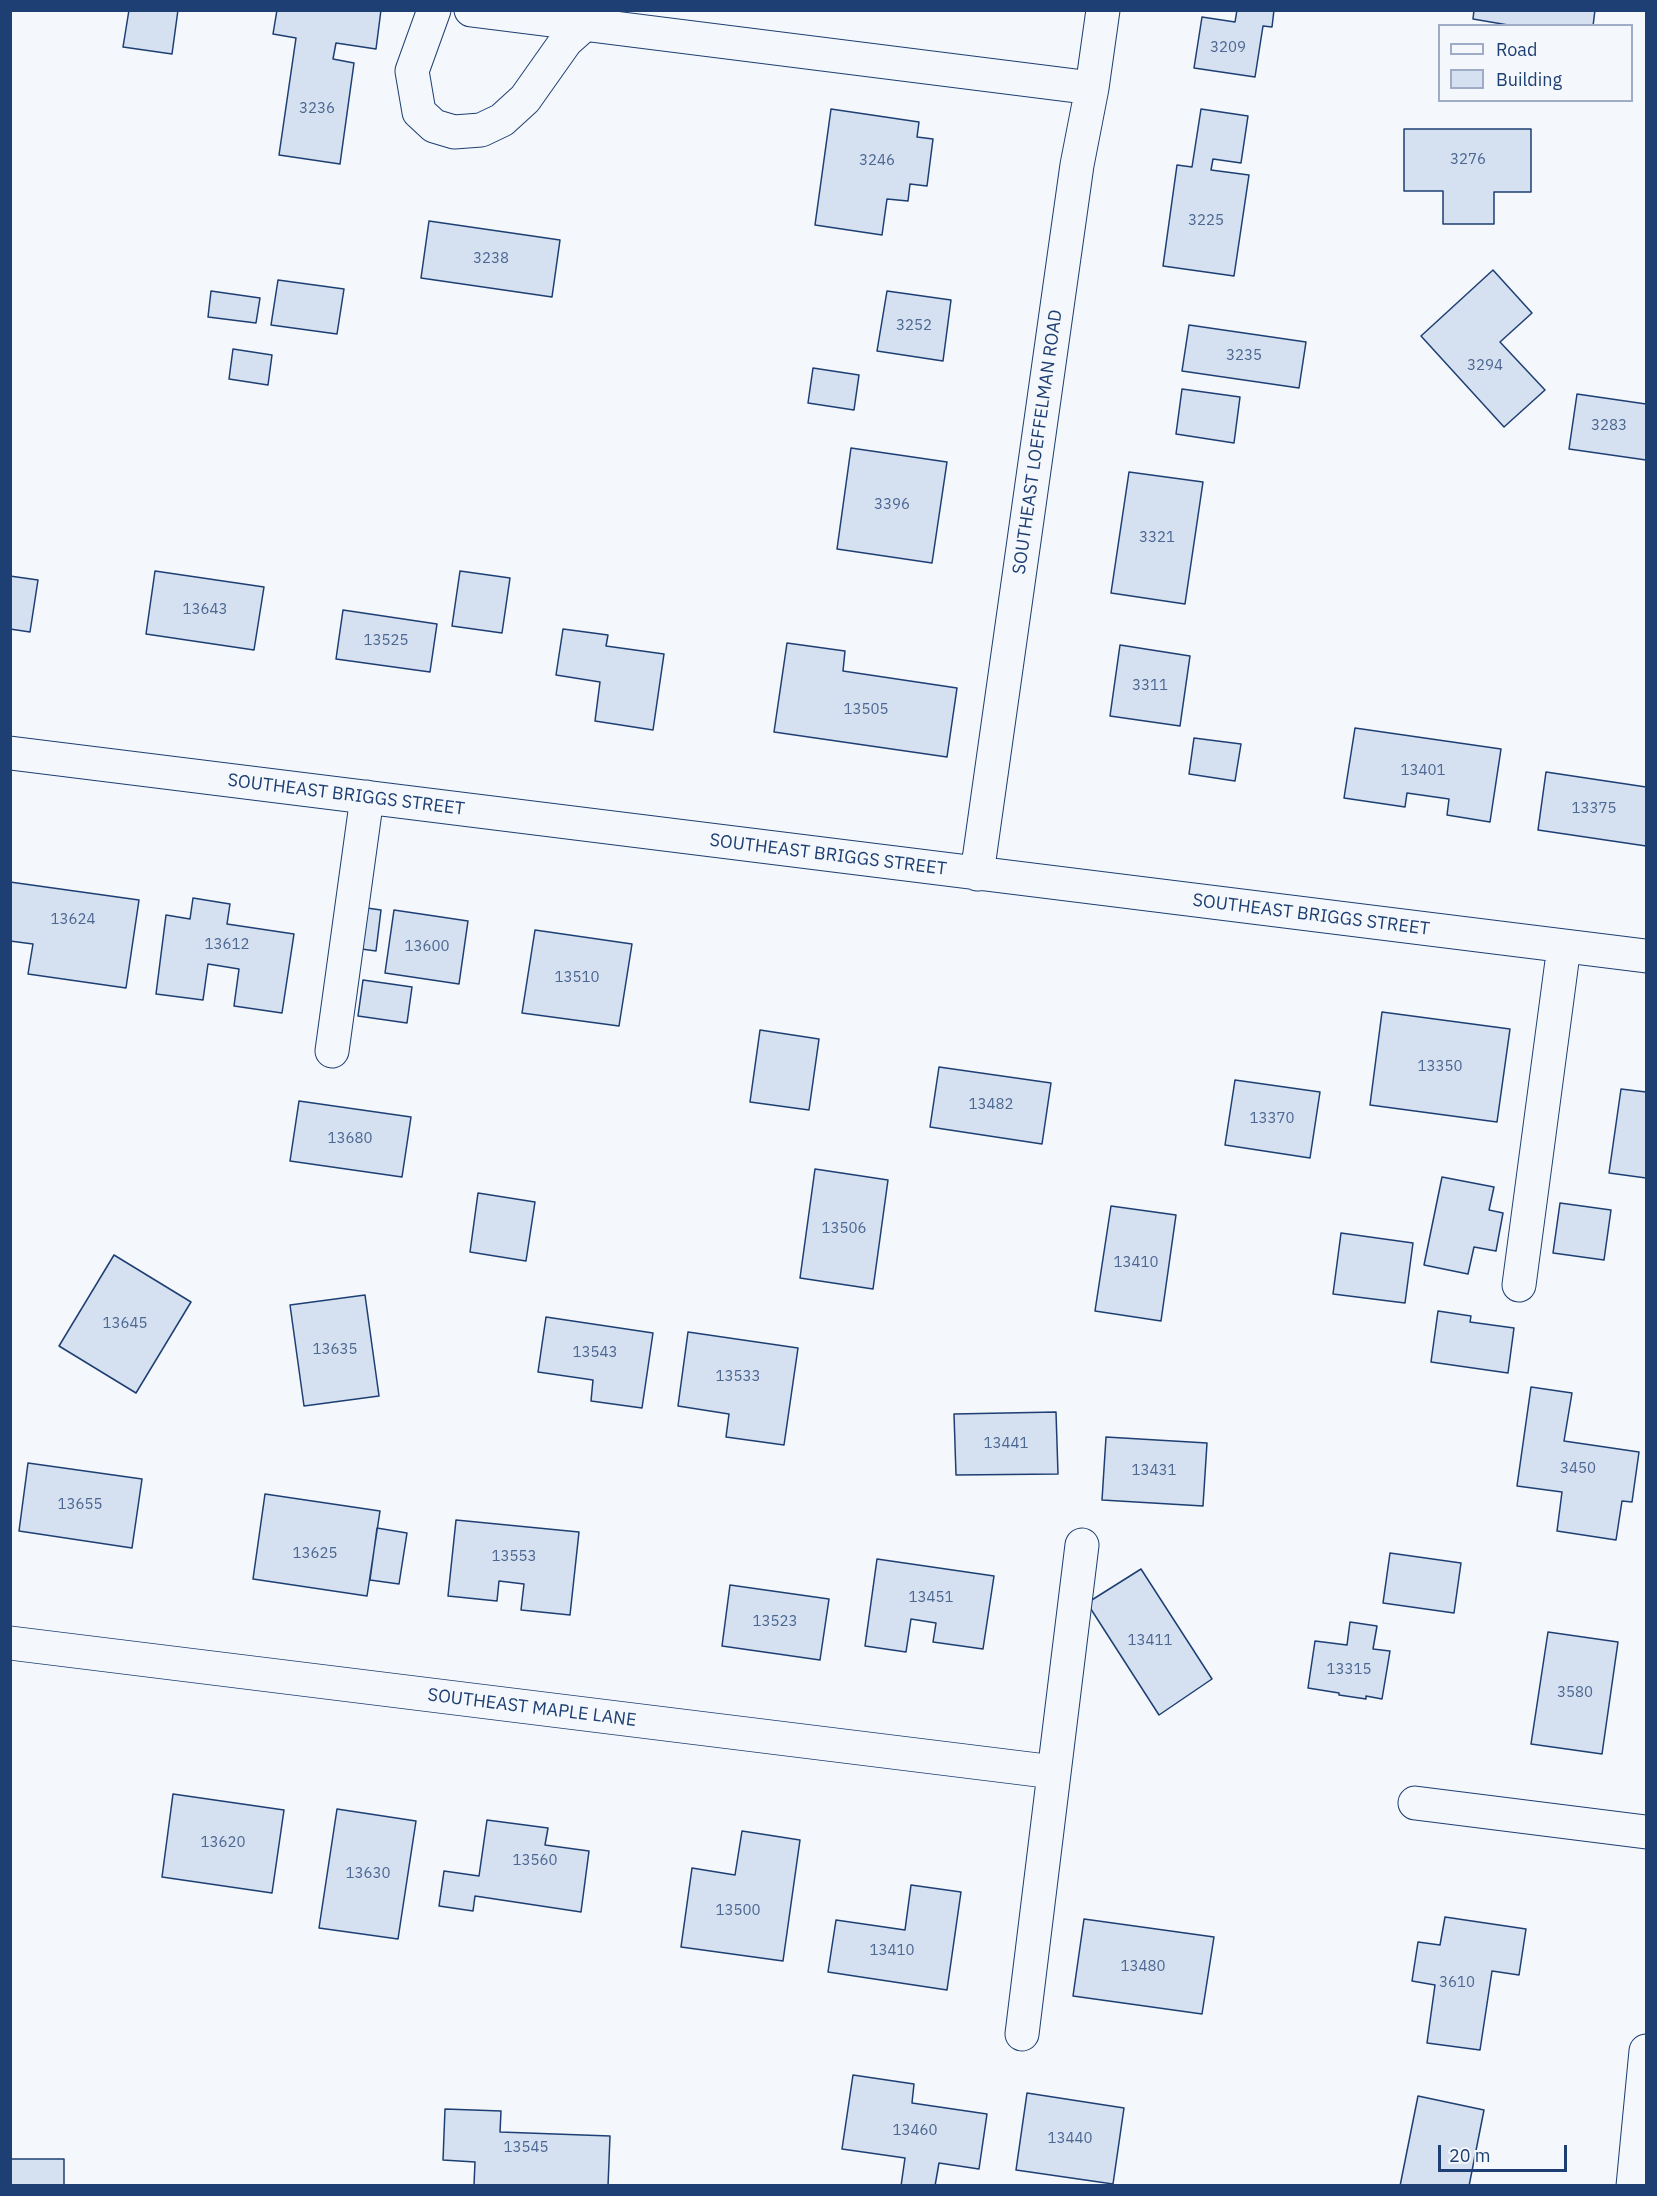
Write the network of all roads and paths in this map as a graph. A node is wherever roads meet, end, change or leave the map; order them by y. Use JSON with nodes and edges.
{"nodes":[{"id":1,"x":434,"y":10,"type":"edge"},
{"id":2,"x":471,"y":10,"type":"edge"},
{"id":3,"x":1102,"y":10,"type":"edge"},
{"id":4,"x":584,"y":25,"type":"junction"},
{"id":5,"x":1092,"y":88,"type":"junction"},
{"id":6,"x":10,"y":753,"type":"edge"},
{"id":7,"x":367,"y":797,"type":"junction"},
{"id":8,"x":977,"y":874,"type":"junction"},
{"id":9,"x":1564,"y":946,"type":"junction"},
{"id":10,"x":1647,"y":956,"type":"edge"},
{"id":11,"x":332,"y":1051,"type":"dead end"},
{"id":12,"x":1519,"y":1286,"type":"dead end"},
{"id":13,"x":1082,"y":1545,"type":"dead end"},
{"id":14,"x":10,"y":1643,"type":"edge"},
{"id":15,"x":1054,"y":1772,"type":"junction"},
{"id":16,"x":1415,"y":1803,"type":"dead end"},
{"id":17,"x":1647,"y":1832,"type":"edge"},
{"id":18,"x":1022,"y":2034,"type":"dead end"},
{"id":19,"x":1647,"y":2051,"type":"edge"},
{"id":20,"x":1633,"y":2186,"type":"edge"}],
"edges":[{"from":1,"to":4,"type":"street"},
{"from":2,"to":4,"type":"street"},
{"from":3,"to":5,"type":"street","name":"SOUTHEAST LOEFFELMAN ROAD"},
{"from":4,"to":5,"type":"street"},
{"from":5,"to":8,"type":"street","name":"SOUTHEAST LOEFFELMAN ROAD"},
{"from":6,"to":7,"type":"street","name":"SOUTHEAST BRIGGS STREET"},
{"from":7,"to":8,"type":"street","name":"SOUTHEAST BRIGGS STREET"},
{"from":7,"to":11,"type":"street"},
{"from":8,"to":9,"type":"street","name":"SOUTHEAST BRIGGS STREET"},
{"from":9,"to":10,"type":"street","name":"SOUTHEAST BRIGGS STREET"},
{"from":9,"to":12,"type":"street"},
{"from":13,"to":15,"type":"street"},
{"from":14,"to":15,"type":"street","name":"SOUTHEAST MAPLE LANE"},
{"from":15,"to":18,"type":"street"},
{"from":16,"to":17,"type":"street"},
{"from":19,"to":20,"type":"street"}]}
